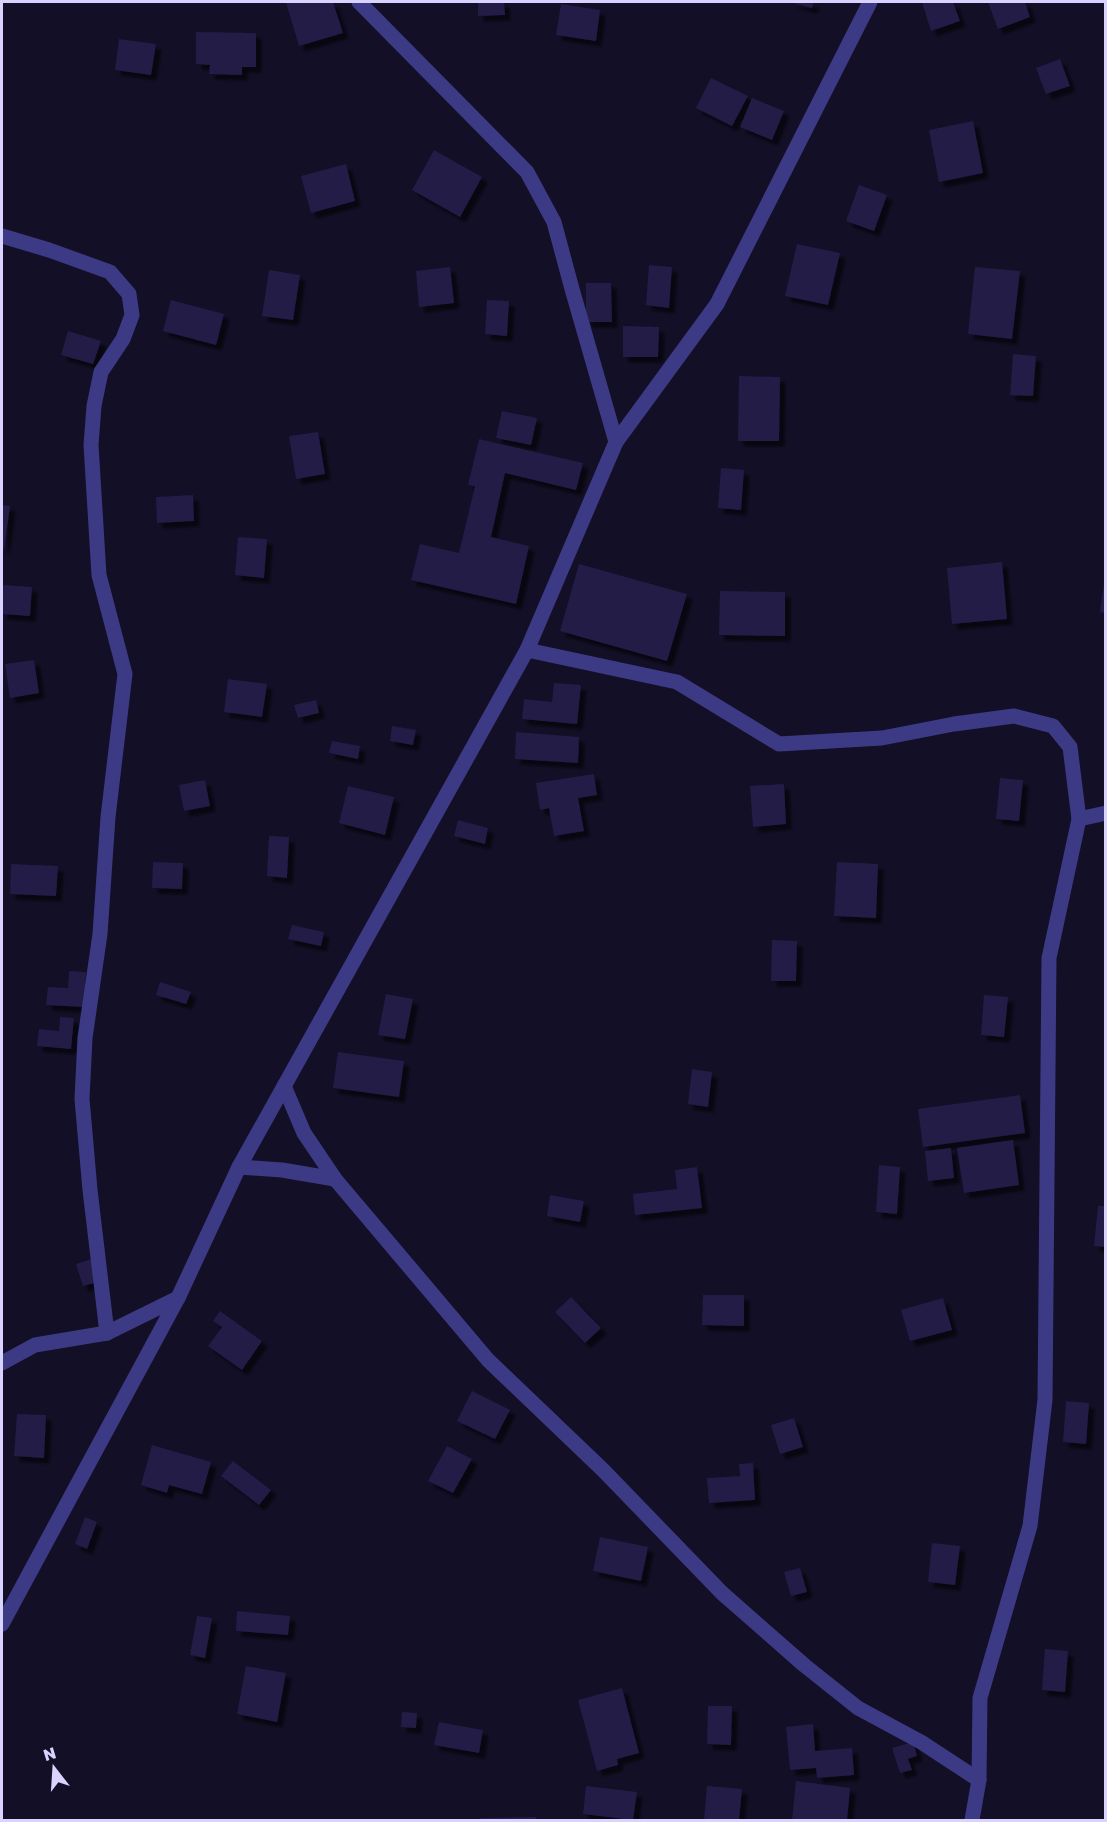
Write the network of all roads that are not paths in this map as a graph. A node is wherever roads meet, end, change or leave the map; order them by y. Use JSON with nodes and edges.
{"nodes":[{"id":1,"x":359,"y":2,"type":"edge"},
{"id":2,"x":870,"y":2,"type":"edge"},
{"id":3,"x":2,"y":236,"type":"edge"},
{"id":4,"x":616,"y":442,"type":"junction"},
{"id":5,"x":527,"y":650,"type":"junction"},
{"id":6,"x":1106,"y":813,"type":"edge"},
{"id":7,"x":1078,"y":819,"type":"junction"},
{"id":8,"x":284,"y":1086,"type":"junction"},
{"id":9,"x":239,"y":1167,"type":"junction"},
{"id":10,"x":334,"y":1179,"type":"junction"},
{"id":11,"x":178,"y":1298,"type":"junction"},
{"id":12,"x":107,"y":1333,"type":"junction"},
{"id":13,"x":2,"y":1363,"type":"edge"},
{"id":14,"x":2,"y":1624,"type":"edge"},
{"id":15,"x":979,"y":1780,"type":"junction"},
{"id":16,"x":972,"y":1821,"type":"edge"}],
"edges":[{"from":1,"to":4,"type":"street"},
{"from":2,"to":4,"type":"street"},
{"from":3,"to":12,"type":"street"},
{"from":4,"to":5,"type":"street"},
{"from":5,"to":7,"type":"street"},
{"from":5,"to":8,"type":"street"},
{"from":6,"to":7,"type":"street"},
{"from":7,"to":15,"type":"street"},
{"from":8,"to":9,"type":"street"},
{"from":8,"to":10,"type":"street"},
{"from":9,"to":10,"type":"street"},
{"from":9,"to":11,"type":"street"},
{"from":10,"to":15,"type":"street"},
{"from":11,"to":12,"type":"street"},
{"from":11,"to":14,"type":"street"},
{"from":12,"to":13,"type":"street"},
{"from":15,"to":16,"type":"street"}]}
